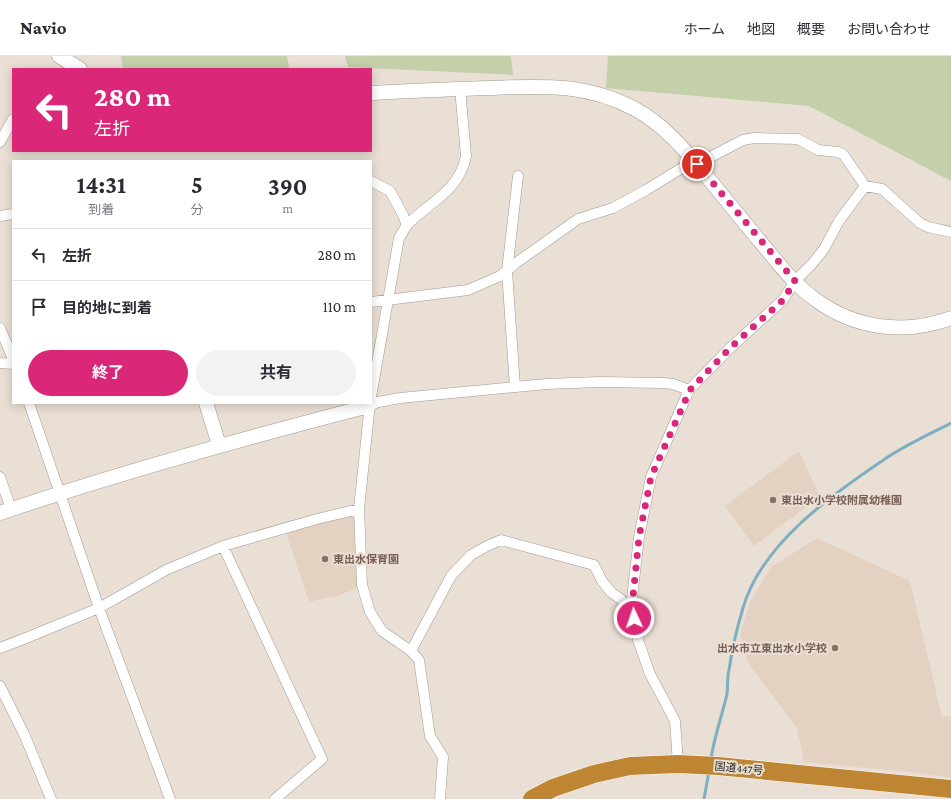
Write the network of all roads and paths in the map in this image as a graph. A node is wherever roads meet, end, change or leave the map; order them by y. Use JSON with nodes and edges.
{"nodes":[{"id":1,"x":59,"y":56,"type":"edge"},
{"id":2,"x":77,"y":68,"type":"edge"},
{"id":3,"x":460,"y":88,"type":"junction"},
{"id":4,"x":372,"y":93,"type":"edge"},
{"id":5,"x":12,"y":121,"type":"edge"},
{"id":6,"x":0,"y":140,"type":"edge"},
{"id":7,"x":697,"y":164,"type":"junction"},
{"id":8,"x":518,"y":176,"type":"dead end"},
{"id":9,"x":372,"y":182,"type":"edge"},
{"id":10,"x":865,"y":186,"type":"junction"},
{"id":11,"x":12,"y":214,"type":"edge"},
{"id":12,"x":0,"y":216,"type":"edge"},
{"id":13,"x":407,"y":226,"type":"junction"},
{"id":14,"x":951,"y":232,"type":"edge"},
{"id":15,"x":507,"y":271,"type":"junction"},
{"id":16,"x":795,"y":281,"type":"junction"},
{"id":17,"x":389,"y":300,"type":"junction"},
{"id":18,"x":372,"y":302,"type":"edge"},
{"id":19,"x":951,"y":318,"type":"edge"},
{"id":20,"x":0,"y":328,"type":"edge"},
{"id":21,"x":12,"y":356,"type":"edge"},
{"id":22,"x":0,"y":363,"type":"edge"},
{"id":23,"x":12,"y":364,"type":"edge"},
{"id":24,"x":515,"y":387,"type":"junction"},
{"id":25,"x":690,"y":390,"type":"junction"},
{"id":26,"x":372,"y":391,"type":"edge"},
{"id":27,"x":372,"y":402,"type":"edge"},
{"id":28,"x":29,"y":404,"type":"edge"},
{"id":29,"x":206,"y":404,"type":"edge"},
{"id":30,"x":363,"y":404,"type":"edge"},
{"id":31,"x":370,"y":404,"type":"edge"},
{"id":32,"x":219,"y":446,"type":"junction"},
{"id":33,"x":0,"y":477,"type":"edge"},
{"id":34,"x":60,"y":492,"type":"junction"},
{"id":35,"x":359,"y":509,"type":"junction"},
{"id":36,"x":6,"y":511,"type":"edge"},
{"id":37,"x":222,"y":546,"type":"junction"},
{"id":38,"x":632,"y":606,"type":"junction"},
{"id":39,"x":99,"y":608,"type":"junction"},
{"id":40,"x":0,"y":648,"type":"edge"},
{"id":41,"x":411,"y":651,"type":"junction"},
{"id":42,"x":0,"y":686,"type":"edge"},
{"id":43,"x":678,"y":764,"type":"junction"},
{"id":44,"x":939,"y":792,"type":"edge"},
{"id":45,"x":51,"y":799,"type":"edge"},
{"id":46,"x":170,"y":799,"type":"edge"},
{"id":47,"x":275,"y":799,"type":"edge"},
{"id":48,"x":440,"y":799,"type":"edge"},
{"id":49,"x":532,"y":799,"type":"edge"}],
"edges":[{"from":1,"to":2,"type":"street"},
{"from":3,"to":4,"type":"street"},
{"from":3,"to":7,"type":"street"},
{"from":3,"to":13,"type":"street"},
{"from":5,"to":6,"type":"street"},
{"from":7,"to":10,"type":"street"},
{"from":7,"to":15,"type":"street"},
{"from":7,"to":16,"type":"street"},
{"from":8,"to":15,"type":"street"},
{"from":9,"to":13,"type":"street"},
{"from":10,"to":14,"type":"street"},
{"from":10,"to":16,"type":"street"},
{"from":11,"to":12,"type":"street"},
{"from":13,"to":17,"type":"street"},
{"from":15,"to":17,"type":"street"},
{"from":15,"to":24,"type":"street"},
{"from":16,"to":19,"type":"street"},
{"from":16,"to":25,"type":"street"},
{"from":17,"to":18,"type":"street"},
{"from":17,"to":26,"type":"street"},
{"from":20,"to":21,"type":"street"},
{"from":22,"to":23,"type":"street"},
{"from":24,"to":25,"type":"street"},
{"from":24,"to":27,"type":"street"},
{"from":25,"to":38,"type":"street"},
{"from":28,"to":34,"type":"street"},
{"from":29,"to":32,"type":"street"},
{"from":30,"to":32,"type":"street"},
{"from":31,"to":35,"type":"street"},
{"from":32,"to":34,"type":"street"},
{"from":33,"to":36,"type":"street"},
{"from":34,"to":36,"type":"street"},
{"from":34,"to":39,"type":"street"},
{"from":35,"to":37,"type":"street"},
{"from":35,"to":41,"type":"street"},
{"from":37,"to":39,"type":"street"},
{"from":37,"to":47,"type":"street"},
{"from":38,"to":41,"type":"street"},
{"from":38,"to":43,"type":"street"},
{"from":39,"to":40,"type":"street"},
{"from":39,"to":46,"type":"street"},
{"from":41,"to":48,"type":"street"},
{"from":42,"to":45,"type":"street"},
{"from":43,"to":44,"type":"highway","name":"国道447号"},
{"from":43,"to":49,"type":"highway","name":"国道447号"}]}
